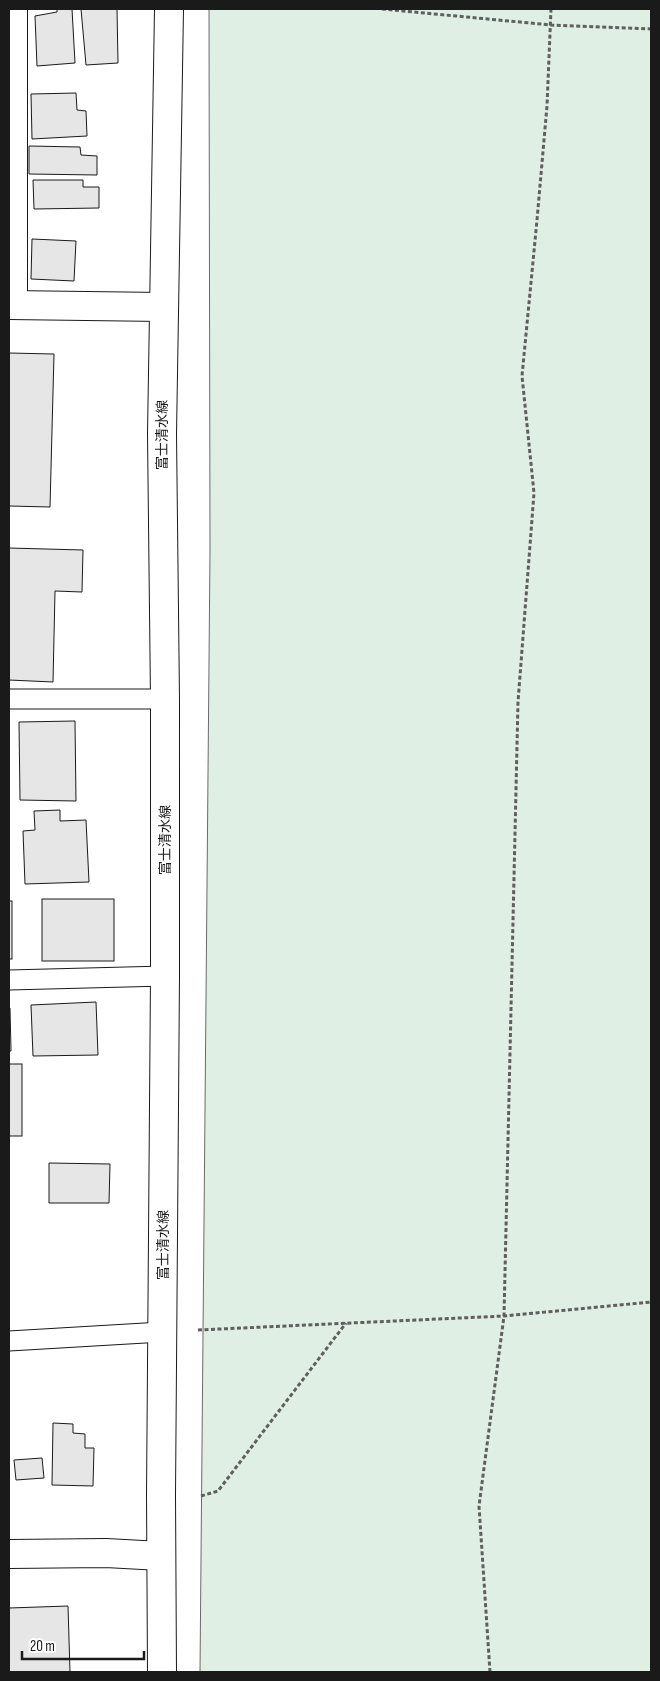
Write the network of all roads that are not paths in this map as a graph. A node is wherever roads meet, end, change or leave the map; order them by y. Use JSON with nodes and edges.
{"nodes":[{"id":1,"x":14,"y":9,"type":"edge"},
{"id":2,"x":169,"y":9,"type":"edge"},
{"id":3,"x":11,"y":305,"type":"edge"},
{"id":4,"x":163,"y":307,"type":"junction"},
{"id":5,"x":9,"y":699,"type":"edge"},
{"id":6,"x":165,"y":699,"type":"junction"},
{"id":7,"x":165,"y":976,"type":"junction"},
{"id":8,"x":9,"y":980,"type":"edge"},
{"id":9,"x":162,"y":1332,"type":"junction"},
{"id":10,"x":9,"y":1341,"type":"edge"},
{"id":11,"x":9,"y":1554,"type":"edge"},
{"id":12,"x":161,"y":1556,"type":"junction"},
{"id":13,"x":162,"y":1672,"type":"edge"}],
"edges":[{"from":1,"to":3,"type":"main road"},
{"from":2,"to":4,"type":"main road","name":"富士清水線"},
{"from":3,"to":4,"type":"main road"},
{"from":4,"to":6,"type":"main road","name":"富士清水線"},
{"from":5,"to":6,"type":"lane"},
{"from":6,"to":7,"type":"main road","name":"富士清水線"},
{"from":7,"to":8,"type":"lane"},
{"from":7,"to":9,"type":"main road","name":"富士清水線"},
{"from":9,"to":10,"type":"lane"},
{"from":9,"to":12,"type":"main road","name":"富士清水線"},
{"from":11,"to":12,"type":"main road"},
{"from":12,"to":13,"type":"main road","name":"富士清水線"}]}
